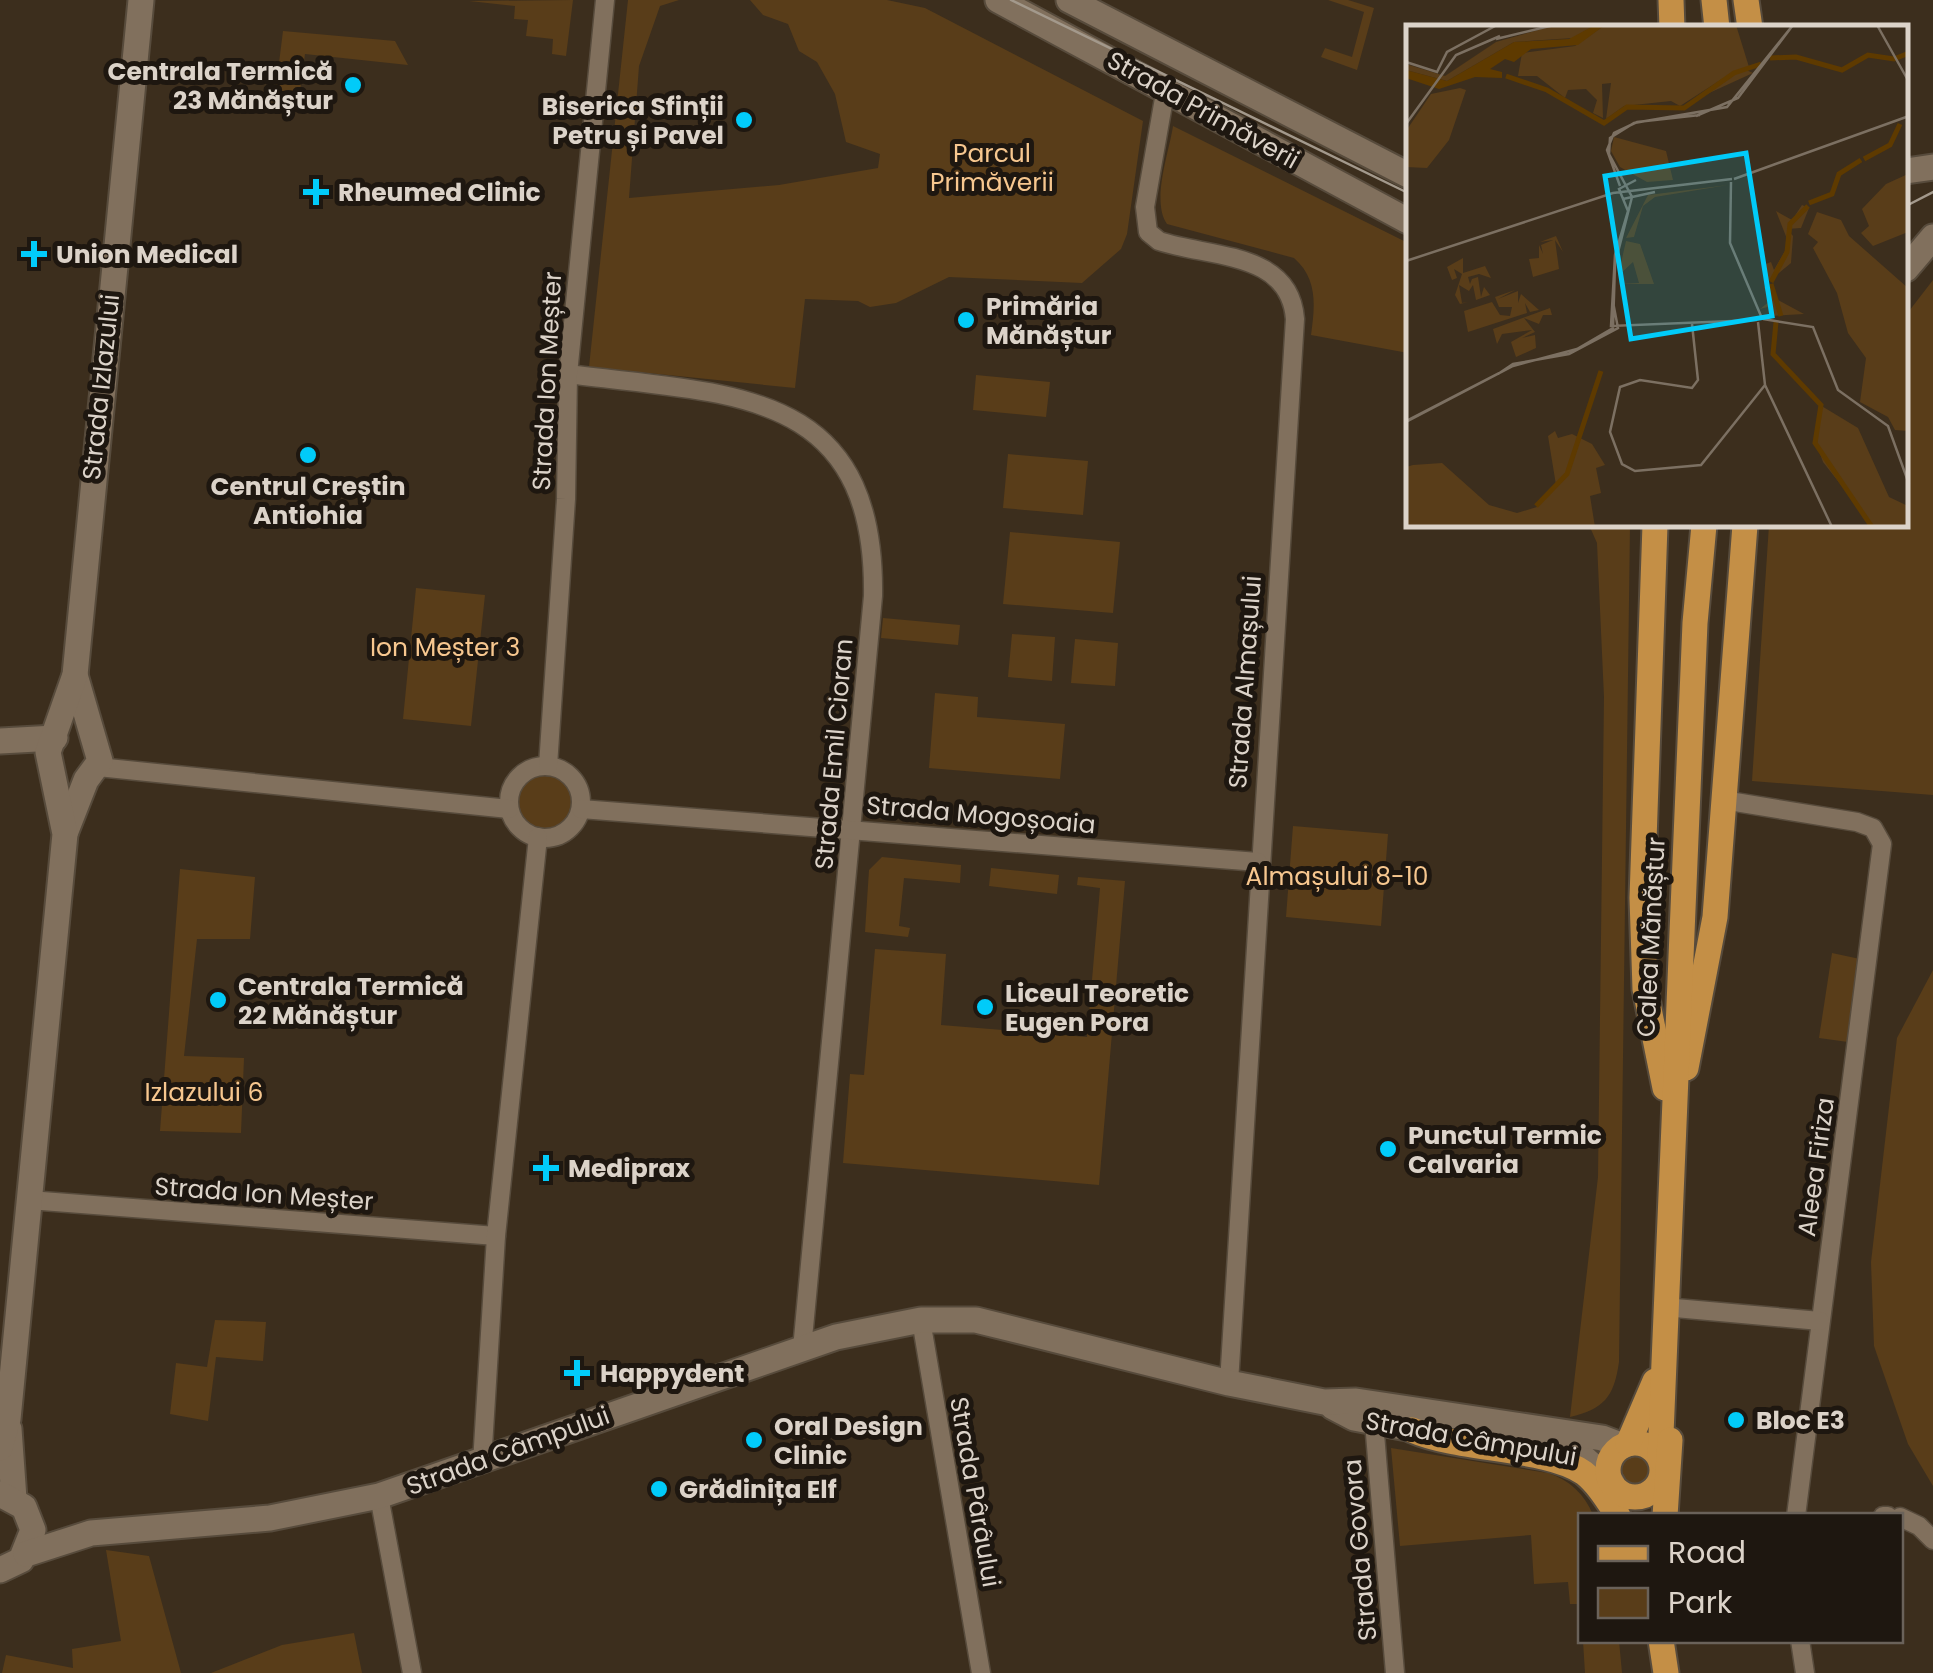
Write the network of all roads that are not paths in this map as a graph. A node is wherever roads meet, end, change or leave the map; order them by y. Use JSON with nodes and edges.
{"nodes":[{"id":1,"x":141,"y":0,"type":"edge"},
{"id":2,"x":157,"y":0,"type":"edge"},
{"id":3,"x":605,"y":0,"type":"edge"},
{"id":4,"x":998,"y":0,"type":"edge"},
{"id":5,"x":1069,"y":0,"type":"edge"},
{"id":6,"x":1671,"y":0,"type":"edge"},
{"id":7,"x":1714,"y":0,"type":"edge"},
{"id":8,"x":1746,"y":0,"type":"edge"},
{"id":9,"x":1672,"y":25,"type":"edge"},
{"id":10,"x":1717,"y":25,"type":"edge"},
{"id":11,"x":1750,"y":25,"type":"edge"},
{"id":12,"x":138,"y":40,"type":"junction"},
{"id":13,"x":1166,"y":87,"type":"junction"},
{"id":14,"x":1933,"y":167,"type":"edge"},
{"id":15,"x":1908,"y":172,"type":"edge"},
{"id":16,"x":1406,"y":174,"type":"edge"},
{"id":17,"x":1406,"y":220,"type":"edge"},
{"id":18,"x":1933,"y":237,"type":"edge"},
{"id":19,"x":1908,"y":267,"type":"edge"},
{"id":20,"x":568,"y":374,"type":"junction"},
{"id":21,"x":1655,"y":528,"type":"edge"},
{"id":22,"x":1704,"y":528,"type":"edge"},
{"id":23,"x":1745,"y":528,"type":"edge"},
{"id":24,"x":75,"y":676,"type":"junction"},
{"id":25,"x":56,"y":737,"type":"junction"},
{"id":26,"x":92,"y":737,"type":"junction"},
{"id":27,"x":2,"y":742,"type":"edge"},
{"id":28,"x":548,"y":766,"type":"junction"},
{"id":29,"x":53,"y":771,"type":"junction"},
{"id":30,"x":92,"y":773,"type":"junction"},
{"id":31,"x":1723,"y":800,"type":"junction"},
{"id":32,"x":509,"y":809,"type":"junction"},
{"id":33,"x":581,"y":809,"type":"junction"},
{"id":34,"x":853,"y":830,"type":"junction"},
{"id":35,"x":65,"y":834,"type":"junction"},
{"id":36,"x":538,"y":837,"type":"junction"},
{"id":37,"x":1258,"y":862,"type":"junction"},
{"id":38,"x":1672,"y":1126,"type":"junction"},
{"id":39,"x":29,"y":1200,"type":"junction"},
{"id":40,"x":496,"y":1236,"type":"junction"},
{"id":41,"x":920,"y":1320,"type":"junction"},
{"id":42,"x":1820,"y":1321,"type":"junction"},
{"id":43,"x":1663,"y":1329,"type":"junction"},
{"id":44,"x":802,"y":1348,"type":"junction"},
{"id":45,"x":1229,"y":1383,"type":"junction"},
{"id":46,"x":1324,"y":1402,"type":"junction"},
{"id":47,"x":8,"y":1419,"type":"junction"},
{"id":48,"x":1374,"y":1422,"type":"junction"},
{"id":49,"x":1412,"y":1430,"type":"junction"},
{"id":50,"x":1625,"y":1445,"type":"junction"},
{"id":51,"x":0,"y":1448,"type":"edge"},
{"id":52,"x":1660,"y":1458,"type":"junction"},
{"id":53,"x":482,"y":1463,"type":"junction"},
{"id":54,"x":1614,"y":1486,"type":"junction"},
{"id":55,"x":1656,"y":1487,"type":"junction"},
{"id":56,"x":379,"y":1496,"type":"junction"},
{"id":57,"x":15,"y":1504,"type":"edge"},
{"id":58,"x":1616,"y":1513,"type":"edge"},
{"id":59,"x":1628,"y":1513,"type":"edge"},
{"id":60,"x":1656,"y":1513,"type":"edge"},
{"id":61,"x":1665,"y":1513,"type":"edge"},
{"id":62,"x":1796,"y":1513,"type":"edge"},
{"id":63,"x":1903,"y":1518,"type":"edge"},
{"id":64,"x":91,"y":1533,"type":"junction"},
{"id":65,"x":1933,"y":1540,"type":"edge"},
{"id":66,"x":8,"y":1570,"type":"edge"},
{"id":67,"x":1661,"y":1643,"type":"edge"},
{"id":68,"x":1800,"y":1643,"type":"edge"},
{"id":69,"x":412,"y":1673,"type":"edge"},
{"id":70,"x":981,"y":1673,"type":"edge"},
{"id":71,"x":1395,"y":1673,"type":"edge"},
{"id":72,"x":1666,"y":1673,"type":"edge"},
{"id":73,"x":1805,"y":1673,"type":"edge"}],
"edges":[{"from":1,"to":12,"type":"main road","name":"Strada Izlazului"},
{"from":2,"to":12,"type":"main road","name":"Strada Izlazului"},
{"from":3,"to":20,"type":"street","name":"Strada Ion Meșter"},
{"from":4,"to":13,"type":"main road","name":"Strada Primăverii"},
{"from":5,"to":16,"type":"main road","name":"Strada Primăverii"},
{"from":6,"to":9,"type":"main road"},
{"from":7,"to":10,"type":"main road"},
{"from":8,"to":11,"type":"main road"},
{"from":12,"to":24,"type":"main road","name":"Strada Izlazului"},
{"from":13,"to":17,"type":"main road","name":"Strada Primăverii"},
{"from":13,"to":37,"type":"street","name":"Strada Almașului"},
{"from":14,"to":15,"type":"main road"},
{"from":18,"to":19,"type":"main road"},
{"from":20,"to":28,"type":"street","name":"Strada Ion Meșter"},
{"from":20,"to":34,"type":"street","name":"Strada Emil Cioran"},
{"from":21,"to":38,"type":"main road"},
{"from":22,"to":38,"type":"main road","name":"Calea Mănăștur"},
{"from":23,"to":31,"type":"main road"},
{"from":24,"to":25,"type":"main road","name":"Strada Izlazului"},
{"from":24,"to":26,"type":"main road","name":"Strada Izlazului"},
{"from":25,"to":26,"type":"main road"},
{"from":25,"to":27,"type":"main road"},
{"from":25,"to":29,"type":"main road","name":"Strada Izlazului"},
{"from":26,"to":30,"type":"main road","name":"Strada Izlazului"},
{"from":27,"to":29,"type":"main road"},
{"from":28,"to":32,"type":"street"},
{"from":28,"to":33,"type":"street"},
{"from":29,"to":30,"type":"main road"},
{"from":29,"to":35,"type":"main road","name":"Strada Izlazului"},
{"from":30,"to":32,"type":"street"},
{"from":30,"to":35,"type":"main road","name":"Strada Izlazului"},
{"from":31,"to":38,"type":"main road"},
{"from":31,"to":42,"type":"street","name":"Aleea Firiza"},
{"from":32,"to":36,"type":"street"},
{"from":33,"to":34,"type":"street","name":"Strada Mogoșoaia"},
{"from":33,"to":36,"type":"street"},
{"from":34,"to":37,"type":"street","name":"Strada Mogoșoaia"},
{"from":34,"to":44,"type":"street","name":"Strada Emil Cioran"},
{"from":35,"to":39,"type":"main road","name":"Strada Izlazului"},
{"from":36,"to":40,"type":"street"},
{"from":37,"to":45,"type":"street","name":"Strada Almașului"},
{"from":38,"to":43,"type":"main road","name":"Calea Mănăștur"},
{"from":39,"to":40,"type":"street","name":"Strada Ion Meșter"},
{"from":39,"to":47,"type":"main road","name":"Strada Izlazului"},
{"from":40,"to":53,"type":"street"},
{"from":41,"to":44,"type":"main road","name":"Strada Câmpului"},
{"from":41,"to":45,"type":"main road","name":"Strada Câmpului"},
{"from":41,"to":70,"type":"street","name":"Strada Pârâului"},
{"from":42,"to":43,"type":"street"},
{"from":42,"to":62,"type":"street","name":"Aleea Firiza"},
{"from":43,"to":50,"type":"main road","name":"Calea Mănăștur"},
{"from":43,"to":52,"type":"main road","name":"Calea Mănăștur"},
{"from":43,"to":61,"type":"main road"},
{"from":44,"to":53,"type":"main road","name":"Strada Câmpului"},
{"from":45,"to":46,"type":"main road","name":"Strada Câmpului"},
{"from":46,"to":48,"type":"main road","name":"Strada Câmpului"},
{"from":46,"to":50,"type":"main road","name":"Strada Câmpului"},
{"from":47,"to":51,"type":"main road","name":"Strada Izlazului"},
{"from":47,"to":57,"type":"main road","name":"Strada Izlazului"},
{"from":48,"to":49,"type":"main road","name":"Strada Câmpului"},
{"from":48,"to":71,"type":"street","name":"Strada Govora"},
{"from":49,"to":54,"type":"main road","name":"Strada Câmpului"},
{"from":49,"to":58,"type":"main road"},
{"from":50,"to":52,"type":"main road"},
{"from":50,"to":54,"type":"main road","name":"Calea Mănăștur"},
{"from":52,"to":55,"type":"main road","name":"Calea Mănăștur"},
{"from":53,"to":56,"type":"main road","name":"Strada Câmpului"},
{"from":54,"to":55,"type":"main road"},
{"from":54,"to":59,"type":"main road"},
{"from":55,"to":60,"type":"main road","name":"Calea Mănăștur"},
{"from":56,"to":64,"type":"main road","name":"Strada Câmpului"},
{"from":56,"to":69,"type":"street"},
{"from":57,"to":64,"type":"main road","name":"Strada Câmpului"},
{"from":57,"to":66,"type":"main road","name":"Strada Izlazului"},
{"from":63,"to":65,"type":"street"},
{"from":64,"to":66,"type":"main road","name":"Strada Câmpului"},
{"from":67,"to":72,"type":"main road"},
{"from":68,"to":73,"type":"street"}]}
